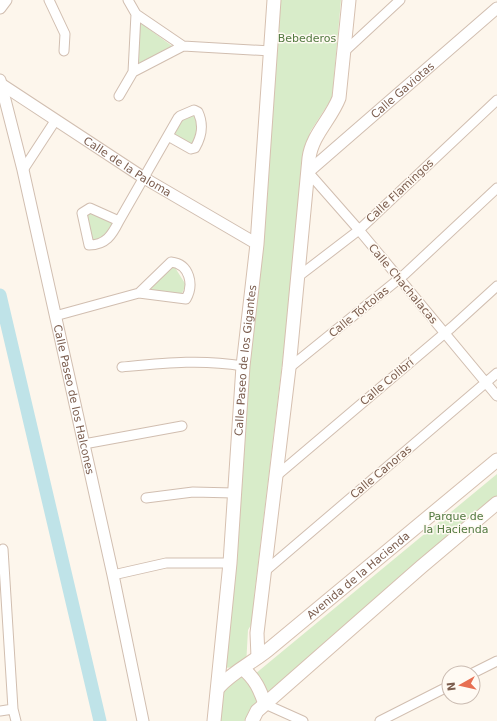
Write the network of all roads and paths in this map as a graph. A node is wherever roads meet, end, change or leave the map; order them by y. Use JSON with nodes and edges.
{"nodes":[{"id":1,"x":6,"y":0,"type":"edge"},
{"id":2,"x":49,"y":0,"type":"edge"},
{"id":3,"x":128,"y":0,"type":"edge"},
{"id":4,"x":274,"y":0,"type":"edge"},
{"id":5,"x":349,"y":0,"type":"edge"},
{"id":6,"x":400,"y":0,"type":"edge"},
{"id":7,"x":0,"y":8,"type":"edge"},
{"id":8,"x":497,"y":8,"type":"edge"},
{"id":9,"x":136,"y":14,"type":"junction"},
{"id":10,"x":183,"y":46,"type":"junction"},
{"id":11,"x":64,"y":51,"type":"dead end"},
{"id":12,"x":270,"y":51,"type":"junction"},
{"id":13,"x":345,"y":51,"type":"junction"},
{"id":14,"x":133,"y":72,"type":"junction"},
{"id":15,"x":0,"y":82,"type":"edge"},
{"id":16,"x":119,"y":96,"type":"dead end"},
{"id":17,"x":497,"y":100,"type":"edge"},
{"id":18,"x":55,"y":121,"type":"junction"},
{"id":19,"x":168,"y":136,"type":"dead end"},
{"id":20,"x":23,"y":170,"type":"junction"},
{"id":21,"x":308,"y":172,"type":"junction"},
{"id":22,"x":144,"y":178,"type":"junction"},
{"id":23,"x":497,"y":188,"type":"edge"},
{"id":24,"x":119,"y":221,"type":"junction"},
{"id":25,"x":358,"y":230,"type":"junction"},
{"id":26,"x":256,"y":244,"type":"junction"},
{"id":27,"x":299,"y":276,"type":"junction"},
{"id":28,"x":398,"y":279,"type":"junction"},
{"id":29,"x":497,"y":286,"type":"edge"},
{"id":30,"x":139,"y":294,"type":"junction"},
{"id":31,"x":55,"y":316,"type":"junction"},
{"id":32,"x":445,"y":333,"type":"junction"},
{"id":33,"x":243,"y":366,"type":"junction"},
{"id":34,"x":122,"y":367,"type":"dead end"},
{"id":35,"x":290,"y":368,"type":"junction"},
{"id":36,"x":497,"y":373,"type":"edge"},
{"id":37,"x":486,"y":383,"type":"junction"},
{"id":38,"x":497,"y":396,"type":"edge"},
{"id":39,"x":182,"y":426,"type":"dead end"},
{"id":40,"x":84,"y":444,"type":"junction"},
{"id":41,"x":497,"y":460,"type":"edge"},
{"id":42,"x":275,"y":477,"type":"junction"},
{"id":43,"x":234,"y":493,"type":"junction"},
{"id":44,"x":146,"y":498,"type":"dead end"},
{"id":45,"x":497,"y":504,"type":"edge"},
{"id":46,"x":3,"y":549,"type":"dead end"},
{"id":47,"x":230,"y":563,"type":"junction"},
{"id":48,"x":264,"y":572,"type":"junction"},
{"id":49,"x":113,"y":575,"type":"junction"},
{"id":50,"x":261,"y":650,"type":"junction"},
{"id":51,"x":497,"y":661,"type":"edge"},
{"id":52,"x":243,"y":669,"type":"junction"},
{"id":53,"x":481,"y":669,"type":"edge"},
{"id":54,"x":218,"y":688,"type":"junction"},
{"id":55,"x":441,"y":690,"type":"edge"},
{"id":56,"x":264,"y":704,"type":"junction"},
{"id":57,"x":13,"y":709,"type":"junction"},
{"id":58,"x":0,"y":711,"type":"edge"},
{"id":59,"x":16,"y":721,"type":"edge"},
{"id":60,"x":143,"y":721,"type":"edge"},
{"id":61,"x":214,"y":721,"type":"edge"},
{"id":62,"x":252,"y":721,"type":"edge"},
{"id":63,"x":303,"y":721,"type":"edge"},
{"id":64,"x":380,"y":721,"type":"edge"}],
"edges":[{"from":1,"to":7,"type":"street"},
{"from":2,"to":11,"type":"street"},
{"from":3,"to":9,"type":"street"},
{"from":4,"to":12,"type":"main road","name":"Calle Paseo de los Gigantes"},
{"from":5,"to":13,"type":"main road"},
{"from":6,"to":13,"type":"street"},
{"from":8,"to":21,"type":"street","name":"Calle Gaviotas"},
{"from":9,"to":10,"type":"street"},
{"from":9,"to":14,"type":"street"},
{"from":10,"to":12,"type":"street"},
{"from":10,"to":14,"type":"street"},
{"from":12,"to":26,"type":"main road","name":"Calle Paseo de los Gigantes"},
{"from":13,"to":21,"type":"main road"},
{"from":14,"to":16,"type":"street"},
{"from":15,"to":18,"type":"street","name":"Calle de la Paloma"},
{"from":15,"to":20,"type":"street","name":"Calle Paseo de los Halcones"},
{"from":17,"to":25,"type":"street","name":"Calle Flamingos"},
{"from":18,"to":20,"type":"street"},
{"from":18,"to":22,"type":"street","name":"Calle de la Paloma"},
{"from":19,"to":22,"type":"street"},
{"from":20,"to":31,"type":"street","name":"Calle Paseo de los Halcones"},
{"from":21,"to":25,"type":"street","name":"Calle Chachalacas"},
{"from":21,"to":27,"type":"main road"},
{"from":22,"to":24,"type":"street"},
{"from":22,"to":26,"type":"street","name":"Calle de la Paloma"},
{"from":23,"to":28,"type":"street","name":"Calle Tórtolas"},
{"from":24,"to":24,"type":"street"},
{"from":25,"to":27,"type":"street","name":"Calle Flamingos"},
{"from":25,"to":28,"type":"street","name":"Calle Chachalacas"},
{"from":26,"to":33,"type":"main road","name":"Calle Paseo de los Gigantes"},
{"from":27,"to":35,"type":"main road"},
{"from":28,"to":32,"type":"street","name":"Calle Chachalacas"},
{"from":28,"to":35,"type":"street","name":"Calle Tórtolas"},
{"from":29,"to":32,"type":"street","name":"Calle Colibrí"},
{"from":30,"to":30,"type":"street"},
{"from":30,"to":31,"type":"street"},
{"from":31,"to":40,"type":"street","name":"Calle Paseo de los Halcones"},
{"from":32,"to":37,"type":"street","name":"Calle Chachalacas"},
{"from":32,"to":42,"type":"street","name":"Calle Colibrí"},
{"from":33,"to":34,"type":"street"},
{"from":33,"to":43,"type":"main road","name":"Calle Paseo de los Gigantes"},
{"from":35,"to":42,"type":"main road"},
{"from":36,"to":37,"type":"street","name":"Calle Canoras"},
{"from":37,"to":38,"type":"street","name":"Calle Chachalacas"},
{"from":37,"to":48,"type":"street","name":"Calle Canoras"},
{"from":39,"to":40,"type":"street"},
{"from":40,"to":49,"type":"street","name":"Calle Paseo de los Halcones"},
{"from":41,"to":50,"type":"main road","name":"Avenida de la Hacienda"},
{"from":42,"to":48,"type":"main road"},
{"from":43,"to":44,"type":"street"},
{"from":43,"to":47,"type":"main road","name":"Calle Paseo de los Gigantes"},
{"from":45,"to":56,"type":"main road"},
{"from":46,"to":57,"type":"street"},
{"from":47,"to":49,"type":"street"},
{"from":47,"to":54,"type":"main road","name":"Calle Paseo de los Gigantes"},
{"from":48,"to":50,"type":"main road"},
{"from":49,"to":60,"type":"street","name":"Calle Paseo de los Halcones"},
{"from":50,"to":52,"type":"main road","name":"Avenida de la Hacienda"},
{"from":51,"to":53,"type":"street"},
{"from":52,"to":54,"type":"main road","name":"Avenida de la Hacienda"},
{"from":52,"to":56,"type":"main road"},
{"from":54,"to":61,"type":"main road","name":"Calle Paseo de los Gigantes"},
{"from":55,"to":64,"type":"street"},
{"from":56,"to":62,"type":"main road"},
{"from":56,"to":63,"type":"street"},
{"from":57,"to":58,"type":"street"},
{"from":57,"to":59,"type":"street"}]}
